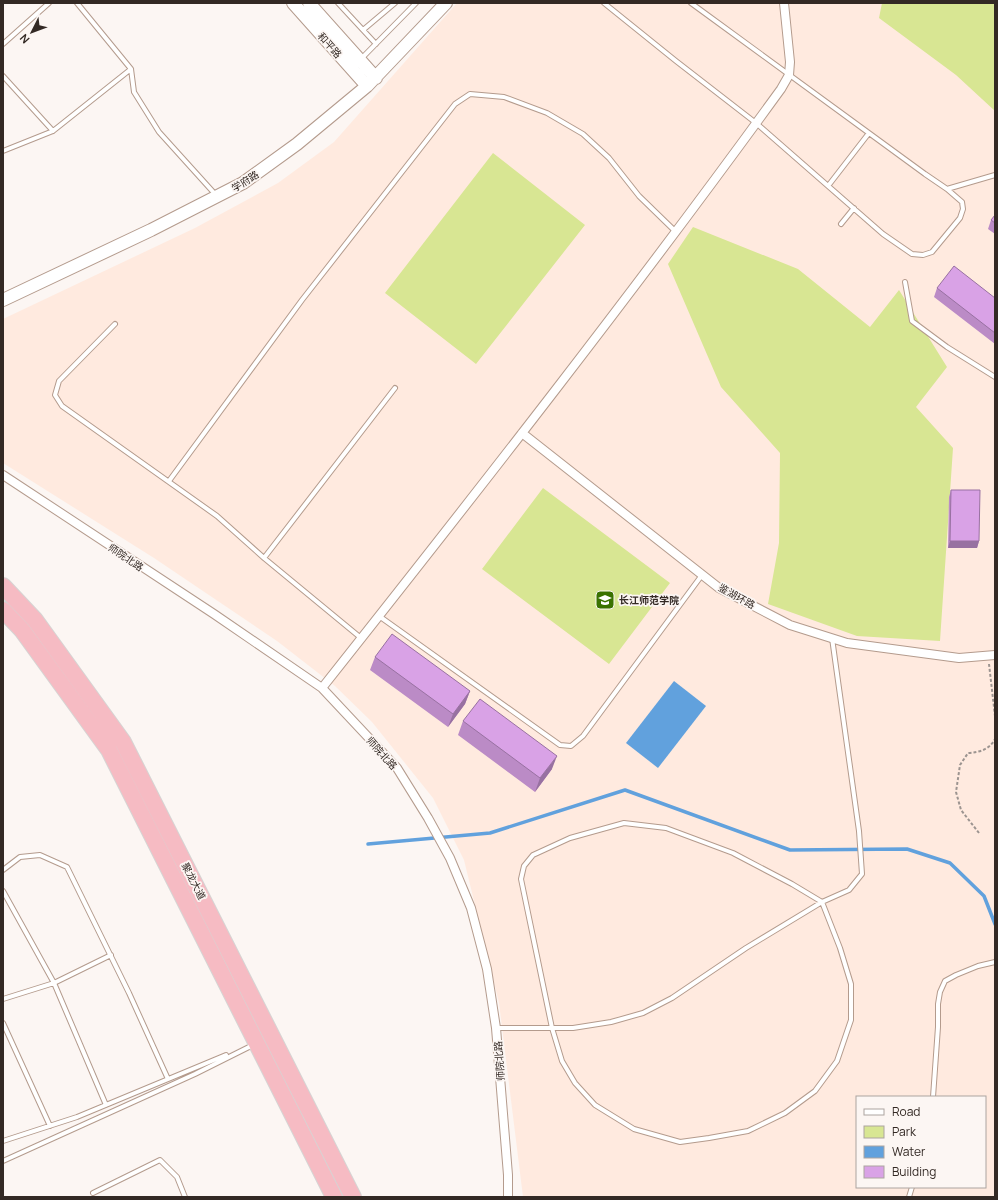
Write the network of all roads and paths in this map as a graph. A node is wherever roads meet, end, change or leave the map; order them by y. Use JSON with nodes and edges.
{"nodes":[{"id":1,"x":49,"y":3,"type":"edge"},
{"id":2,"x":77,"y":3,"type":"edge"},
{"id":3,"x":293,"y":3,"type":"edge"},
{"id":4,"x":309,"y":3,"type":"edge"},
{"id":5,"x":338,"y":3,"type":"edge"},
{"id":6,"x":395,"y":3,"type":"edge"},
{"id":7,"x":416,"y":3,"type":"edge"},
{"id":8,"x":446,"y":3,"type":"edge"},
{"id":9,"x":604,"y":3,"type":"edge"},
{"id":10,"x":691,"y":3,"type":"edge"},
{"id":11,"x":784,"y":3,"type":"edge"},
{"id":12,"x":363,"y":30,"type":"junction"},
{"id":13,"x":3,"y":44,"type":"edge"},
{"id":14,"x":376,"y":44,"type":"junction"},
{"id":15,"x":360,"y":60,"type":"junction"},
{"id":16,"x":131,"y":69,"type":"junction"},
{"id":17,"x":789,"y":75,"type":"junction"},
{"id":18,"x":3,"y":76,"type":"edge"},
{"id":19,"x":376,"y":78,"type":"junction"},
{"id":20,"x":367,"y":86,"type":"junction"},
{"id":21,"x":756,"y":123,"type":"junction"},
{"id":22,"x":53,"y":131,"type":"junction"},
{"id":23,"x":869,"y":133,"type":"junction"},
{"id":24,"x":3,"y":152,"type":"edge"},
{"id":25,"x":995,"y":175,"type":"edge"},
{"id":26,"x":828,"y":186,"type":"junction"},
{"id":27,"x":947,"y":189,"type":"junction"},
{"id":28,"x":217,"y":197,"type":"junction"},
{"id":29,"x":854,"y":208,"type":"junction"},
{"id":30,"x":841,"y":224,"type":"dead end"},
{"id":31,"x":675,"y":231,"type":"junction"},
{"id":32,"x":905,"y":282,"type":"dead end"},
{"id":33,"x":3,"y":300,"type":"edge"},
{"id":34,"x":115,"y":324,"type":"dead end"},
{"id":35,"x":995,"y":377,"type":"edge"},
{"id":36,"x":395,"y":388,"type":"dead end"},
{"id":37,"x":522,"y":433,"type":"junction"},
{"id":38,"x":3,"y":475,"type":"edge"},
{"id":39,"x":169,"y":481,"type":"junction"},
{"id":40,"x":264,"y":558,"type":"junction"},
{"id":41,"x":702,"y":574,"type":"junction"},
{"id":42,"x":3,"y":586,"type":"edge"},
{"id":43,"x":3,"y":610,"type":"edge"},
{"id":44,"x":378,"y":616,"type":"junction"},
{"id":45,"x":361,"y":638,"type":"junction"},
{"id":46,"x":832,"y":638,"type":"junction"},
{"id":47,"x":992,"y":655,"type":"edge"},
{"id":48,"x":322,"y":688,"type":"junction"},
{"id":49,"x":995,"y":716,"type":"edge"},
{"id":50,"x":995,"y":739,"type":"edge"},
{"id":51,"x":979,"y":833,"type":"dead end"},
{"id":52,"x":3,"y":870,"type":"edge"},
{"id":53,"x":3,"y":891,"type":"edge"},
{"id":54,"x":822,"y":902,"type":"junction"},
{"id":55,"x":110,"y":955,"type":"junction"},
{"id":56,"x":995,"y":962,"type":"edge"},
{"id":57,"x":54,"y":983,"type":"junction"},
{"id":58,"x":3,"y":999,"type":"edge"},
{"id":59,"x":3,"y":1023,"type":"edge"},
{"id":60,"x":496,"y":1028,"type":"junction"},
{"id":61,"x":552,"y":1028,"type":"junction"},
{"id":62,"x":256,"y":1043,"type":"junction"},
{"id":63,"x":168,"y":1079,"type":"junction"},
{"id":64,"x":933,"y":1096,"type":"edge"},
{"id":65,"x":106,"y":1105,"type":"junction"},
{"id":66,"x":50,"y":1126,"type":"junction"},
{"id":67,"x":3,"y":1141,"type":"edge"},
{"id":68,"x":3,"y":1161,"type":"edge"},
{"id":69,"x":93,"y":1193,"type":"dead end"},
{"id":70,"x":185,"y":1197,"type":"edge"},
{"id":71,"x":334,"y":1197,"type":"edge"},
{"id":72,"x":353,"y":1197,"type":"edge"},
{"id":73,"x":508,"y":1197,"type":"edge"}],
"edges":[{"from":1,"to":13,"type":"lane"},
{"from":2,"to":16,"type":"lane"},
{"from":3,"to":20,"type":"street","name":"和平路"},
{"from":4,"to":15,"type":"street","name":"和平路"},
{"from":5,"to":12,"type":"lane"},
{"from":6,"to":12,"type":"lane"},
{"from":7,"to":14,"type":"lane"},
{"from":8,"to":19,"type":"street","name":"学府路"},
{"from":9,"to":21,"type":"lane"},
{"from":10,"to":17,"type":"lane"},
{"from":11,"to":17,"type":"street"},
{"from":12,"to":14,"type":"lane"},
{"from":14,"to":15,"type":"lane"},
{"from":15,"to":19,"type":"street","name":"和平路"},
{"from":16,"to":22,"type":"lane"},
{"from":16,"to":28,"type":"lane"},
{"from":17,"to":21,"type":"street"},
{"from":17,"to":23,"type":"lane"},
{"from":18,"to":22,"type":"lane"},
{"from":19,"to":20,"type":"street","name":"学府路"},
{"from":20,"to":28,"type":"street","name":"学府路"},
{"from":21,"to":26,"type":"lane"},
{"from":21,"to":31,"type":"street"},
{"from":22,"to":24,"type":"lane"},
{"from":23,"to":26,"type":"lane"},
{"from":23,"to":27,"type":"lane"},
{"from":25,"to":27,"type":"lane"},
{"from":26,"to":29,"type":"lane"},
{"from":27,"to":29,"type":"lane"},
{"from":28,"to":33,"type":"street","name":"学府路"},
{"from":29,"to":30,"type":"lane"},
{"from":31,"to":37,"type":"street"},
{"from":31,"to":39,"type":"lane"},
{"from":32,"to":35,"type":"lane"},
{"from":34,"to":39,"type":"lane"},
{"from":36,"to":40,"type":"lane"},
{"from":37,"to":41,"type":"street","name":"鉴湖环路"},
{"from":37,"to":44,"type":"street"},
{"from":38,"to":48,"type":"street","name":"师院北路"},
{"from":39,"to":40,"type":"lane"},
{"from":40,"to":45,"type":"lane"},
{"from":41,"to":44,"type":"lane"},
{"from":41,"to":46,"type":"street","name":"鉴湖环路"},
{"from":42,"to":72,"type":"highway","name":"聚龙大道"},
{"from":43,"to":62,"type":"highway","name":"聚龙大道"},
{"from":44,"to":45,"type":"street"},
{"from":45,"to":48,"type":"street"},
{"from":46,"to":47,"type":"street","name":"鉴湖环路"},
{"from":46,"to":54,"type":"lane"},
{"from":47,"to":49,"type":"path"},
{"from":48,"to":60,"type":"street","name":"师院北路"},
{"from":50,"to":51,"type":"path"},
{"from":52,"to":55,"type":"lane"},
{"from":53,"to":57,"type":"lane"},
{"from":54,"to":61,"type":"lane"},
{"from":54,"to":61,"type":"lane"},
{"from":54,"to":61,"type":"lane"},
{"from":55,"to":57,"type":"lane"},
{"from":55,"to":63,"type":"lane"},
{"from":56,"to":64,"type":"lane"},
{"from":57,"to":58,"type":"lane"},
{"from":57,"to":65,"type":"lane"},
{"from":59,"to":66,"type":"lane"},
{"from":60,"to":61,"type":"lane"},
{"from":60,"to":73,"type":"street","name":"师院北路"},
{"from":62,"to":63,"type":"lane"},
{"from":62,"to":68,"type":"lane"},
{"from":62,"to":71,"type":"highway","name":"聚龙大道"},
{"from":63,"to":65,"type":"lane"},
{"from":65,"to":66,"type":"lane"},
{"from":66,"to":67,"type":"lane"},
{"from":69,"to":70,"type":"lane"}]}
